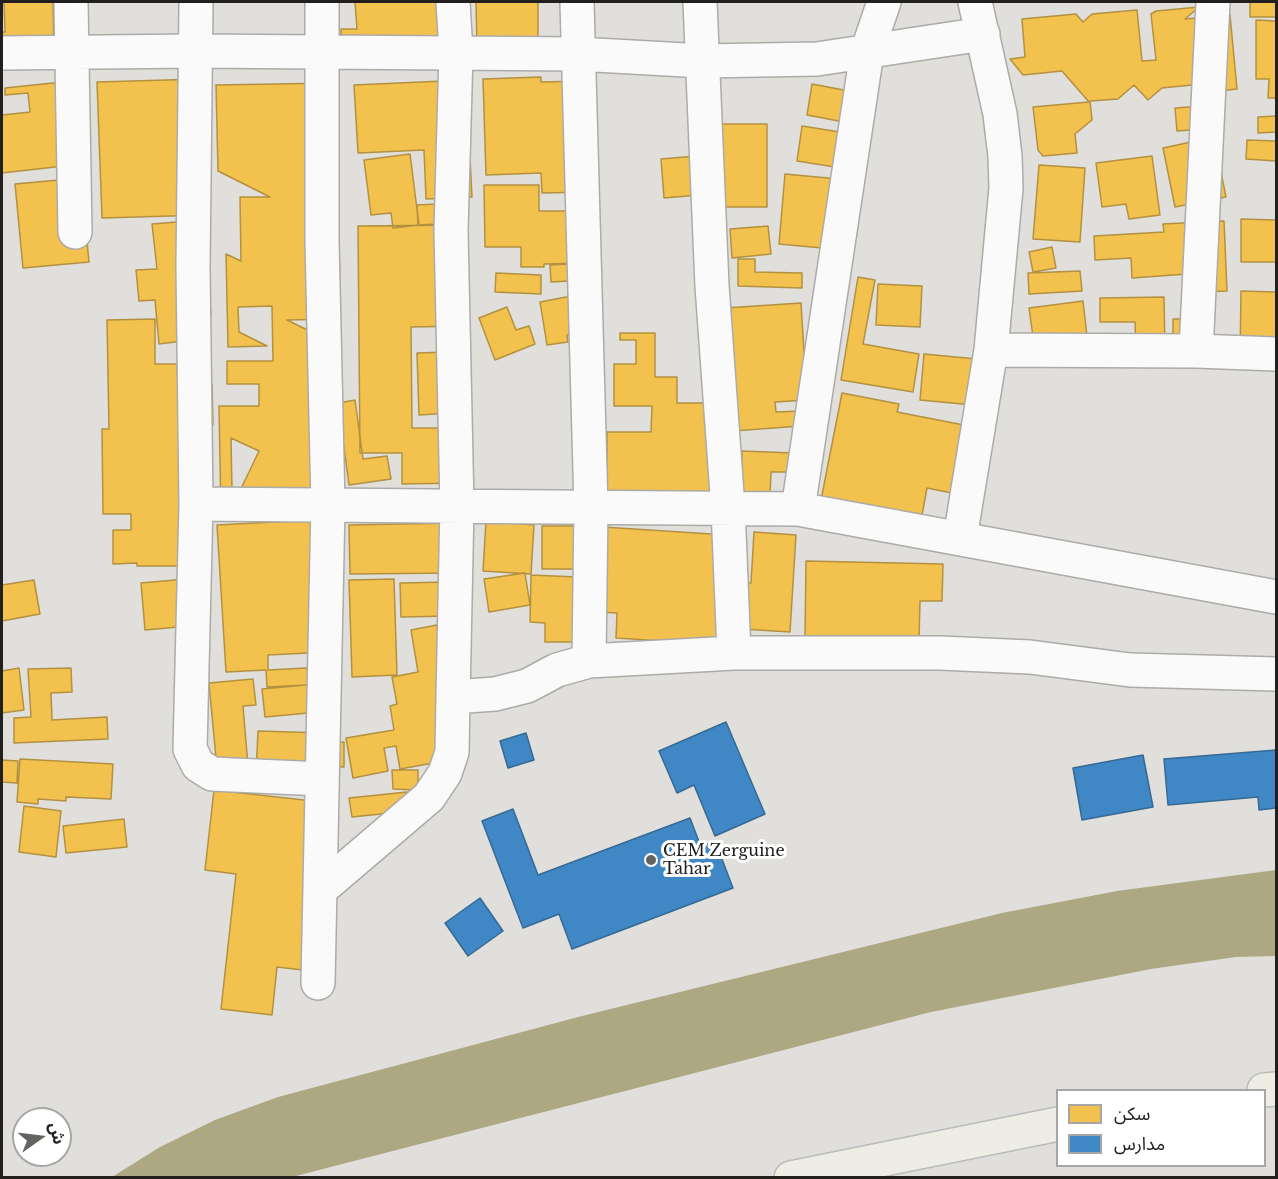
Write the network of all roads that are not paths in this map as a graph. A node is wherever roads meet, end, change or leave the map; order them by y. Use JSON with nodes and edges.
{"nodes":[{"id":1,"x":71,"y":2,"type":"edge"},
{"id":2,"x":196,"y":2,"type":"edge"},
{"id":3,"x":322,"y":2,"type":"edge"},
{"id":4,"x":453,"y":2,"type":"edge"},
{"id":5,"x":577,"y":2,"type":"edge"},
{"id":6,"x":700,"y":2,"type":"edge"},
{"id":7,"x":884,"y":2,"type":"edge"},
{"id":8,"x":975,"y":2,"type":"edge"},
{"id":9,"x":1213,"y":2,"type":"edge"},
{"id":10,"x":983,"y":34,"type":"junction"},
{"id":11,"x":196,"y":51,"type":"junction"},
{"id":12,"x":2,"y":52,"type":"edge"},
{"id":13,"x":71,"y":52,"type":"junction"},
{"id":14,"x":321,"y":52,"type":"junction"},
{"id":15,"x":867,"y":52,"type":"junction"},
{"id":16,"x":456,"y":53,"type":"junction"},
{"id":17,"x":578,"y":54,"type":"junction"},
{"id":18,"x":703,"y":61,"type":"junction"},
{"id":19,"x":75,"y":232,"type":"dead end"},
{"id":20,"x":990,"y":351,"type":"junction"},
{"id":21,"x":1196,"y":351,"type":"junction"},
{"id":22,"x":1276,"y":354,"type":"edge"},
{"id":23,"x":196,"y":504,"type":"junction"},
{"id":24,"x":328,"y":505,"type":"junction"},
{"id":25,"x":456,"y":506,"type":"junction"},
{"id":26,"x":591,"y":507,"type":"junction"},
{"id":27,"x":728,"y":508,"type":"junction"},
{"id":28,"x":798,"y":509,"type":"junction"},
{"id":29,"x":960,"y":538,"type":"junction"},
{"id":30,"x":1276,"y":597,"type":"edge"},
{"id":31,"x":734,"y":653,"type":"junction"},
{"id":32,"x":589,"y":662,"type":"junction"},
{"id":33,"x":1276,"y":674,"type":"edge"},
{"id":34,"x":453,"y":697,"type":"junction"},
{"id":35,"x":322,"y":779,"type":"junction"},
{"id":36,"x":320,"y":890,"type":"junction"},
{"id":37,"x":318,"y":983,"type":"dead end"},
{"id":38,"x":1056,"y":1124,"type":"edge"},
{"id":39,"x":791,"y":1178,"type":"edge"}],
"edges":[{"from":1,"to":13,"type":"street"},
{"from":2,"to":11,"type":"street"},
{"from":3,"to":14,"type":"street"},
{"from":4,"to":16,"type":"street"},
{"from":5,"to":17,"type":"street"},
{"from":6,"to":18,"type":"street"},
{"from":7,"to":15,"type":"street"},
{"from":8,"to":10,"type":"street"},
{"from":9,"to":21,"type":"street"},
{"from":10,"to":15,"type":"street"},
{"from":10,"to":20,"type":"street"},
{"from":11,"to":13,"type":"street"},
{"from":11,"to":14,"type":"street"},
{"from":11,"to":23,"type":"street"},
{"from":12,"to":13,"type":"street"},
{"from":13,"to":19,"type":"street"},
{"from":14,"to":16,"type":"street"},
{"from":14,"to":24,"type":"street"},
{"from":15,"to":18,"type":"street"},
{"from":15,"to":28,"type":"street"},
{"from":16,"to":17,"type":"street"},
{"from":16,"to":25,"type":"street"},
{"from":17,"to":18,"type":"street"},
{"from":17,"to":26,"type":"street"},
{"from":18,"to":27,"type":"street"},
{"from":20,"to":21,"type":"street"},
{"from":20,"to":29,"type":"street"},
{"from":21,"to":22,"type":"street"},
{"from":23,"to":24,"type":"street"},
{"from":23,"to":35,"type":"street"},
{"from":24,"to":25,"type":"street"},
{"from":24,"to":35,"type":"street"},
{"from":25,"to":26,"type":"street"},
{"from":25,"to":34,"type":"street"},
{"from":26,"to":27,"type":"street"},
{"from":26,"to":32,"type":"street"},
{"from":27,"to":28,"type":"street"},
{"from":27,"to":31,"type":"street"},
{"from":28,"to":29,"type":"street"},
{"from":29,"to":30,"type":"street"},
{"from":31,"to":32,"type":"street"},
{"from":31,"to":33,"type":"street"},
{"from":32,"to":34,"type":"street"},
{"from":34,"to":36,"type":"street"},
{"from":35,"to":36,"type":"street"},
{"from":36,"to":37,"type":"street"},
{"from":38,"to":39,"type":"main road"}]}
